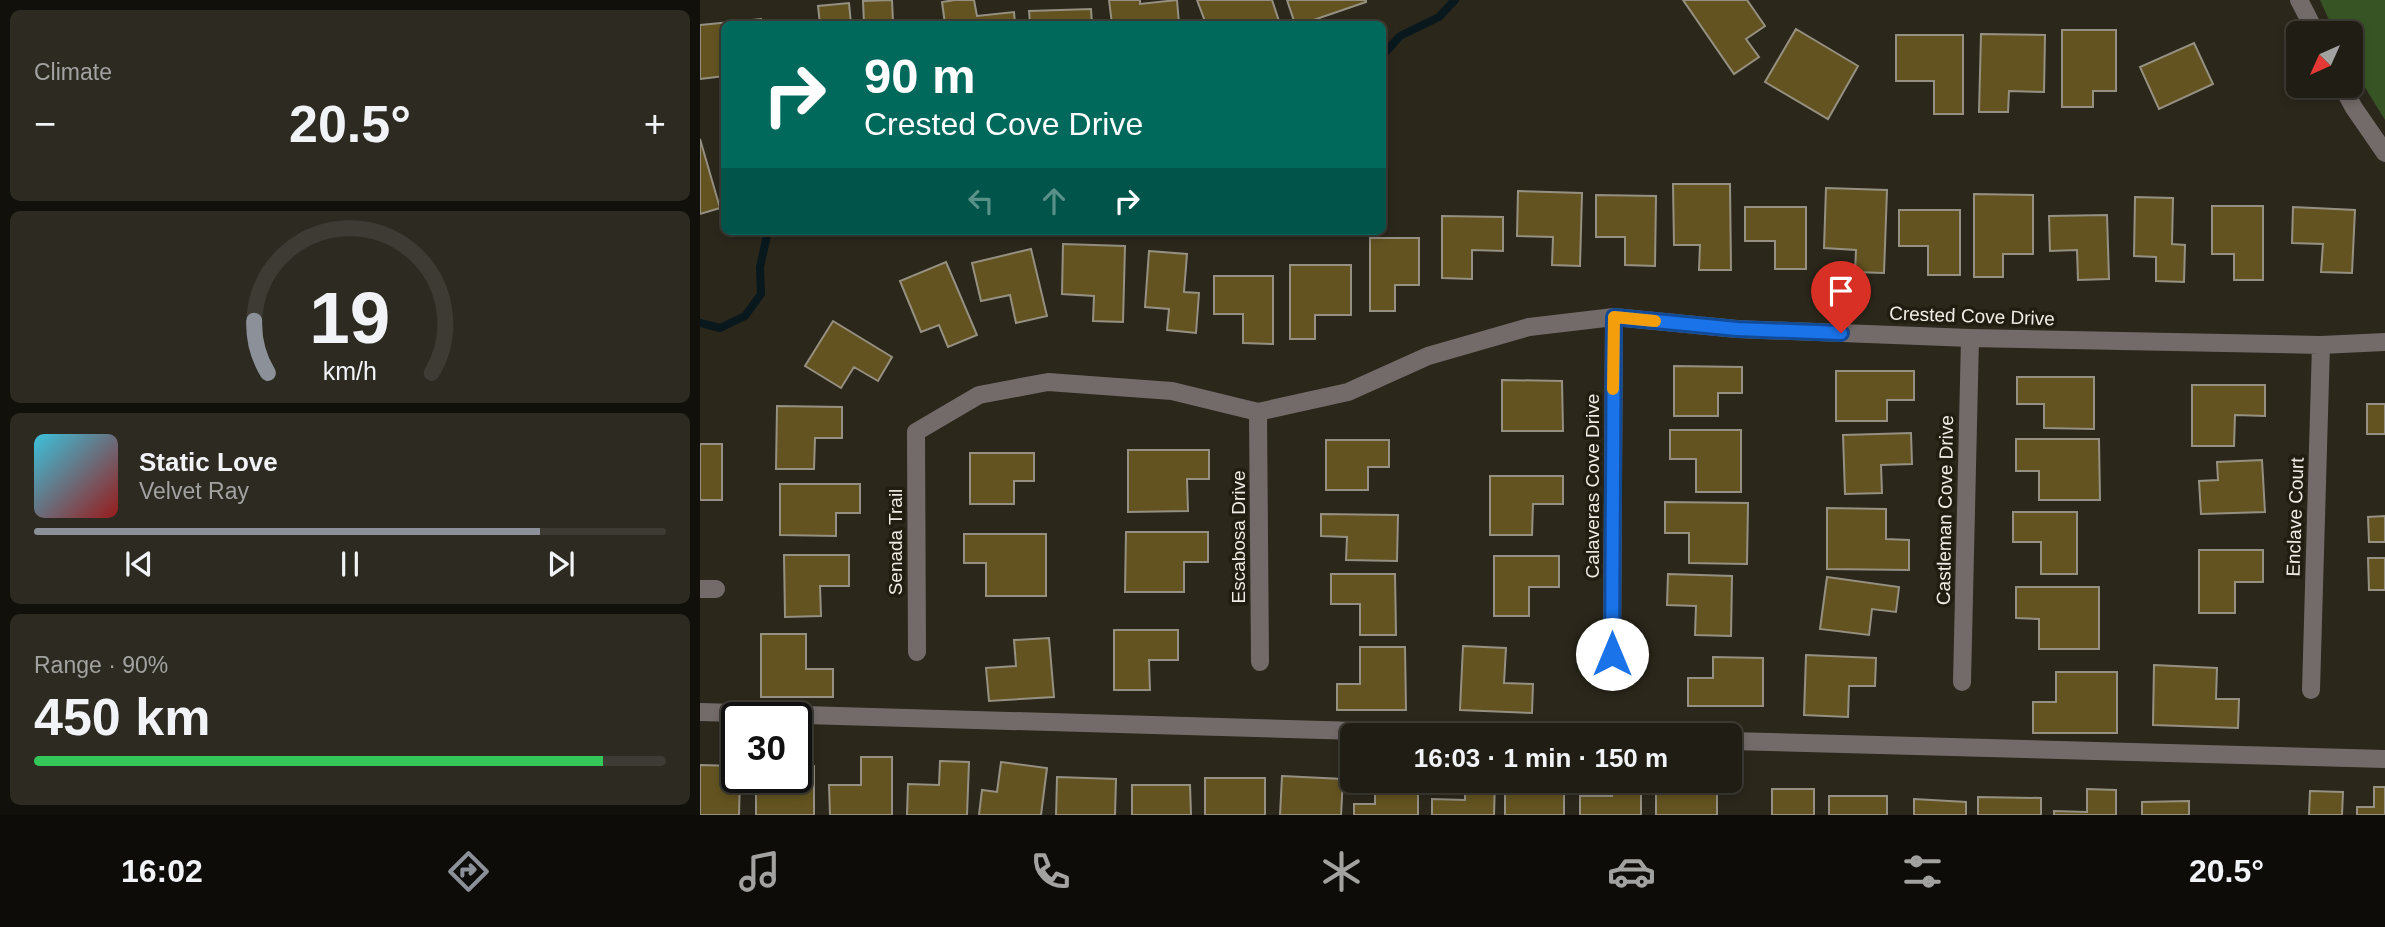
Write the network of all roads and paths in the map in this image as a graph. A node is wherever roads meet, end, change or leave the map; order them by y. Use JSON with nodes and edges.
{"nodes":[{"id":1,"x":2298,"y":0,"type":"edge"},
{"id":2,"x":2309,"y":21,"type":"edge"},
{"id":3,"x":2349,"y":98,"type":"edge"},
{"id":4,"x":2385,"y":153,"type":"edge"},
{"id":5,"x":1614,"y":317,"type":"junction"},
{"id":6,"x":1970,"y":338,"type":"junction"},
{"id":7,"x":2385,"y":342,"type":"edge"},
{"id":8,"x":2320,"y":345,"type":"junction"},
{"id":9,"x":1258,"y":412,"type":"junction"},
{"id":10,"x":916,"y":432,"type":"joint"},
{"id":11,"x":917,"y":652,"type":"dead end"},
{"id":12,"x":1612,"y":654,"type":"dead end"},
{"id":13,"x":1259,"y":662,"type":"dead end"},
{"id":14,"x":1962,"y":682,"type":"dead end"},
{"id":15,"x":2311,"y":691,"type":"dead end"},
{"id":16,"x":700,"y":712,"type":"edge"},
{"id":17,"x":1340,"y":730,"type":"edge"},
{"id":18,"x":1742,"y":741,"type":"edge"},
{"id":19,"x":2385,"y":759,"type":"edge"}],
"edges":[{"from":1,"to":2,"type":"street"},
{"from":3,"to":4,"type":"street"},
{"from":5,"to":6,"type":"street","name":"Crested Cove Drive"},
{"from":5,"to":9,"type":"street","name":"Crested Cove Drive"},
{"from":5,"to":12,"type":"street","name":"Calaveras Cove Drive"},
{"from":6,"to":8,"type":"street","name":"Crested Cove Drive"},
{"from":6,"to":14,"type":"street","name":"Castleman Cove Drive"},
{"from":7,"to":8,"type":"street","name":"Crested Cove Drive"},
{"from":8,"to":15,"type":"street","name":"Enclave Court"},
{"from":9,"to":10,"type":"street","name":"Crested Cove Drive"},
{"from":9,"to":13,"type":"street","name":"Escabosa Drive"},
{"from":10,"to":11,"type":"street","name":"Senada Trail"},
{"from":16,"to":17,"type":"street"},
{"from":18,"to":19,"type":"street"}]}
